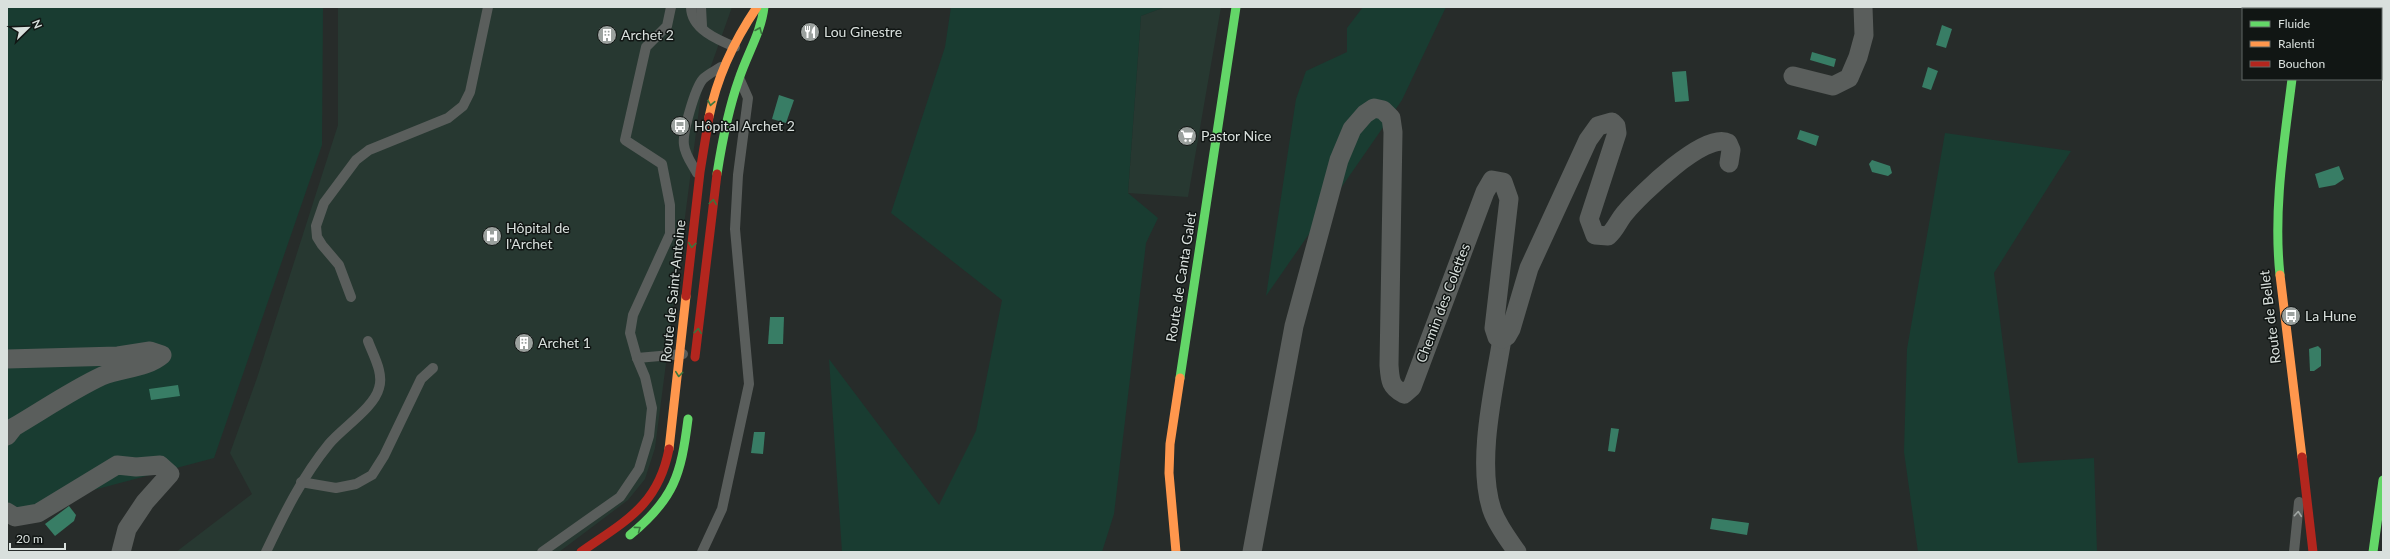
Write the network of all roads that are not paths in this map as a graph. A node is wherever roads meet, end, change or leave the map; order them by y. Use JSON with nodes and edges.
{"nodes":[{"id":1,"x":488,"y":7,"type":"edge"},
{"id":2,"x":671,"y":7,"type":"edge"},
{"id":3,"x":691,"y":7,"type":"edge"},
{"id":4,"x":701,"y":7,"type":"edge"},
{"id":5,"x":757,"y":7,"type":"edge"},
{"id":6,"x":764,"y":7,"type":"edge"},
{"id":7,"x":1236,"y":7,"type":"edge"},
{"id":8,"x":1863,"y":7,"type":"edge"},
{"id":9,"x":702,"y":30,"type":"junction"},
{"id":10,"x":732,"y":46,"type":"junction"},
{"id":11,"x":750,"y":52,"type":"junction"},
{"id":12,"x":724,"y":66,"type":"junction"},
{"id":13,"x":1793,"y":76,"type":"dead end"},
{"id":14,"x":738,"y":78,"type":"junction"},
{"id":15,"x":2292,"y":80,"type":"edge"},
{"id":16,"x":1729,"y":163,"type":"dead end"},
{"id":17,"x":700,"y":178,"type":"junction"},
{"id":18,"x":351,"y":297,"type":"dead end"},
{"id":19,"x":1502,"y":339,"type":"junction"},
{"id":20,"x":368,"y":341,"type":"dead end"},
{"id":21,"x":695,"y":353,"type":"junction"},
{"id":22,"x":681,"y":354,"type":"junction"},
{"id":23,"x":637,"y":358,"type":"junction"},
{"id":24,"x":7,"y":359,"type":"edge"},
{"id":25,"x":434,"y":368,"type":"dead end"},
{"id":26,"x":694,"y":369,"type":"dead end"},
{"id":27,"x":690,"y":407,"type":"dead end"},
{"id":28,"x":7,"y":436,"type":"edge"},
{"id":29,"x":2305,"y":477,"type":"junction"},
{"id":30,"x":2383,"y":480,"type":"edge"},
{"id":31,"x":301,"y":482,"type":"junction"},
{"id":32,"x":7,"y":512,"type":"edge"},
{"id":33,"x":625,"y":538,"type":"dead end"},
{"id":34,"x":121,"y":552,"type":"edge"},
{"id":35,"x":266,"y":552,"type":"edge"},
{"id":36,"x":542,"y":552,"type":"edge"},
{"id":37,"x":581,"y":552,"type":"edge"},
{"id":38,"x":702,"y":552,"type":"edge"},
{"id":39,"x":1176,"y":552,"type":"edge"},
{"id":40,"x":1252,"y":552,"type":"edge"},
{"id":41,"x":1517,"y":552,"type":"edge"},
{"id":42,"x":2294,"y":552,"type":"edge"},
{"id":43,"x":2313,"y":552,"type":"edge"},
{"id":44,"x":2372,"y":552,"type":"edge"}],
"edges":[{"from":1,"to":18,"type":"lane"},
{"from":2,"to":23,"type":"lane"},
{"from":3,"to":9,"type":"lane"},
{"from":4,"to":9,"type":"lane"},
{"from":5,"to":10,"type":"street","name":"Route de Saint-Antoine"},
{"from":11,"to":6,"type":"street","name":"Route de Saint-Antoine","one_way":true},
{"from":7,"to":39,"type":"street","name":"Route de Canta Galet"},
{"from":8,"to":13,"type":"street"},
{"from":9,"to":10,"type":"lane"},
{"from":10,"to":11,"type":"lane"},
{"from":10,"to":12,"type":"street","name":"Route de Saint-Antoine"},
{"from":11,"to":14,"type":"street","name":"Route de Saint-Antoine"},
{"from":12,"to":14,"type":"street"},
{"from":12,"to":17,"type":"street","name":"Route de Saint-Antoine","one_way":true},
{"from":12,"to":17,"type":"lane"},
{"from":21,"to":14,"type":"street","name":"Route de Saint-Antoine","one_way":true},
{"from":14,"to":38,"type":"lane"},
{"from":15,"to":29,"type":"street","name":"Route de Bellet"},
{"from":16,"to":19,"type":"street"},
{"from":17,"to":22,"type":"street","name":"Route de Saint-Antoine","one_way":true},
{"from":19,"to":40,"type":"street","name":"Chemin des Colettes"},
{"from":19,"to":41,"type":"street"},
{"from":20,"to":31,"type":"lane"},
{"from":21,"to":22,"type":"lane"},
{"from":21,"to":26,"type":"street","name":"Route de Saint-Antoine"},
{"from":22,"to":23,"type":"lane"},
{"from":22,"to":37,"type":"street","name":"Route de Saint-Antoine","one_way":true},
{"from":23,"to":36,"type":"lane"},
{"from":24,"to":28,"type":"street"},
{"from":25,"to":31,"type":"lane"},
{"from":33,"to":27,"type":"street","one_way":true},
{"from":42,"to":29,"type":"lane","one_way":true},
{"from":29,"to":43,"type":"street","name":"Route de Bellet"},
{"from":30,"to":44,"type":"street"},
{"from":31,"to":35,"type":"lane"},
{"from":32,"to":34,"type":"street"}]}
